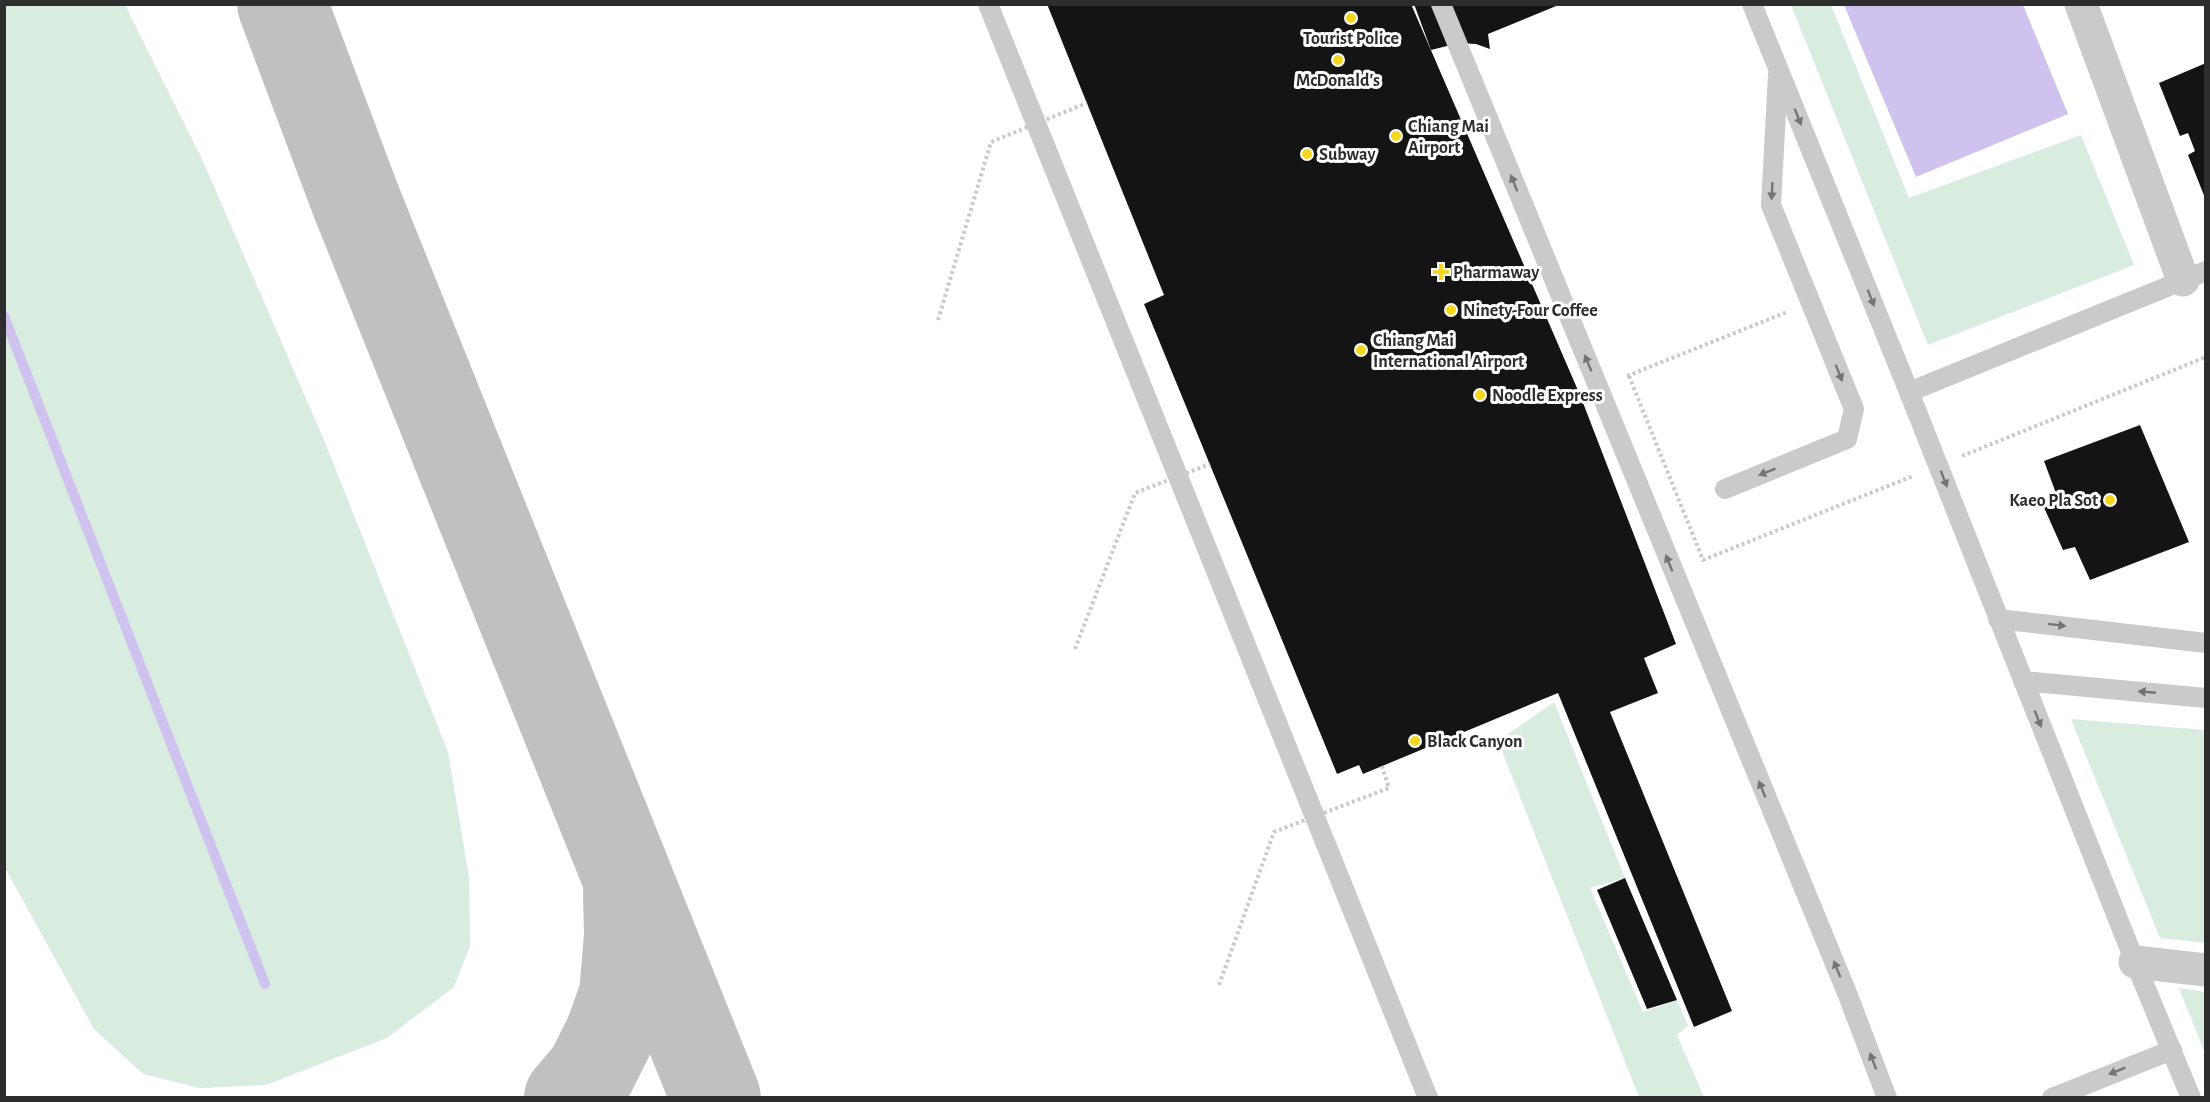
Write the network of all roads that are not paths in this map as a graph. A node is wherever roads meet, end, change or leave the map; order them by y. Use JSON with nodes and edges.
{"nodes":[{"id":1,"x":988,"y":4,"type":"edge"},
{"id":2,"x":1441,"y":4,"type":"edge"},
{"id":3,"x":1752,"y":4,"type":"edge"},
{"id":4,"x":2081,"y":4,"type":"edge"},
{"id":5,"x":1778,"y":70,"type":"junction"},
{"id":6,"x":2194,"y":275,"type":"edge"},
{"id":7,"x":1909,"y":392,"type":"junction"},
{"id":8,"x":1725,"y":489,"type":"dead end"},
{"id":9,"x":1998,"y":619,"type":"junction"},
{"id":10,"x":2205,"y":643,"type":"edge"},
{"id":11,"x":2023,"y":681,"type":"junction"},
{"id":12,"x":2205,"y":698,"type":"edge"},
{"id":13,"x":2135,"y":962,"type":"junction"},
{"id":14,"x":2205,"y":970,"type":"edge"},
{"id":15,"x":2172,"y":1050,"type":"junction"},
{"id":16,"x":1428,"y":1098,"type":"edge"},
{"id":17,"x":1887,"y":1098,"type":"edge"},
{"id":18,"x":2052,"y":1098,"type":"edge"},
{"id":19,"x":2191,"y":1098,"type":"edge"}],
"edges":[{"from":1,"to":16,"type":"lane"},
{"from":17,"to":2,"type":"lane","one_way":true},
{"from":3,"to":5,"type":"lane"},
{"from":4,"to":6,"type":"street"},
{"from":5,"to":7,"type":"lane","one_way":true},
{"from":5,"to":8,"type":"lane","one_way":true},
{"from":6,"to":7,"type":"lane"},
{"from":7,"to":9,"type":"lane","one_way":true},
{"from":9,"to":10,"type":"lane","one_way":true},
{"from":9,"to":11,"type":"lane"},
{"from":12,"to":11,"type":"lane","one_way":true},
{"from":11,"to":13,"type":"lane","one_way":true},
{"from":13,"to":14,"type":"street"},
{"from":13,"to":15,"type":"lane"},
{"from":15,"to":18,"type":"lane","one_way":true},
{"from":15,"to":19,"type":"lane"}]}
